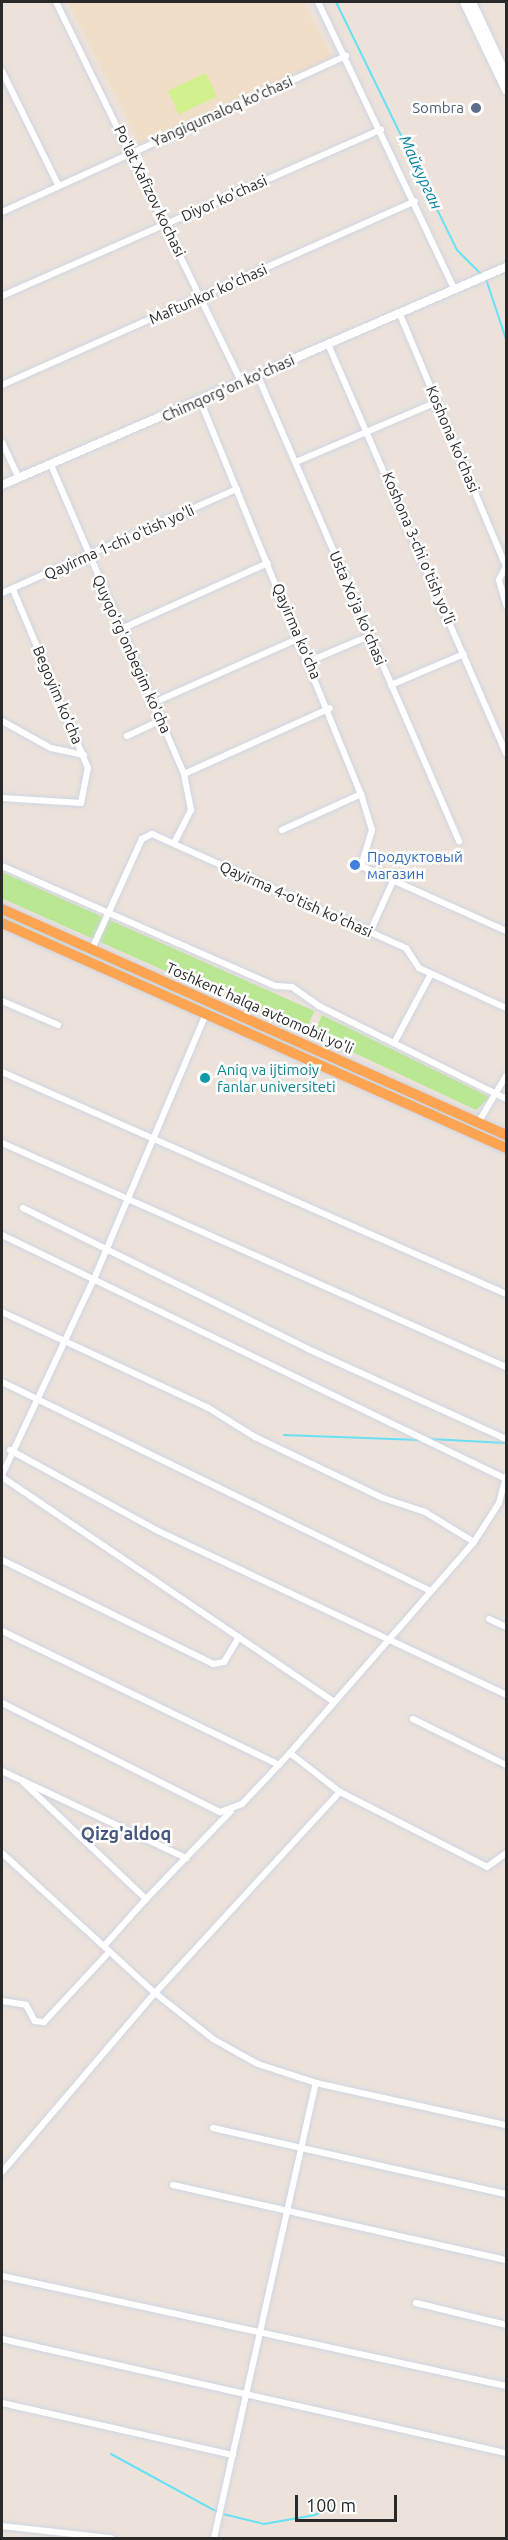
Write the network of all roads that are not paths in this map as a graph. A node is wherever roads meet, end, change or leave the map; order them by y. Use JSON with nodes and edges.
{"nodes":[{"id":1,"x":56,"y":2,"type":"edge"},
{"id":2,"x":318,"y":2,"type":"edge"},
{"id":3,"x":464,"y":2,"type":"edge"},
{"id":4,"x":472,"y":2,"type":"edge"},
{"id":5,"x":346,"y":56,"type":"junction"},
{"id":6,"x":2,"y":71,"type":"edge"},
{"id":7,"x":507,"y":75,"type":"edge"},
{"id":8,"x":507,"y":90,"type":"edge"},
{"id":9,"x":381,"y":130,"type":"junction"},
{"id":10,"x":132,"y":151,"type":"junction"},
{"id":11,"x":57,"y":183,"type":"junction"},
{"id":12,"x":415,"y":201,"type":"junction"},
{"id":13,"x":2,"y":212,"type":"edge"},
{"id":14,"x":166,"y":224,"type":"junction"},
{"id":15,"x":507,"y":267,"type":"edge"},
{"id":16,"x":453,"y":286,"type":"junction"},
{"id":17,"x":2,"y":296,"type":"edge"},
{"id":18,"x":201,"y":297,"type":"junction"},
{"id":19,"x":399,"y":312,"type":"junction"},
{"id":20,"x":328,"y":344,"type":"junction"},
{"id":21,"x":257,"y":374,"type":"junction"},
{"id":22,"x":241,"y":382,"type":"junction"},
{"id":23,"x":2,"y":385,"type":"edge"},
{"id":24,"x":200,"y":400,"type":"junction"},
{"id":25,"x":437,"y":402,"type":"junction"},
{"id":26,"x":369,"y":431,"type":"junction"},
{"id":27,"x":2,"y":442,"type":"edge"},
{"id":28,"x":296,"y":462,"type":"junction"},
{"id":29,"x":51,"y":465,"type":"junction"},
{"id":30,"x":19,"y":478,"type":"junction"},
{"id":31,"x":2,"y":485,"type":"edge"},
{"id":32,"x":237,"y":489,"type":"junction"},
{"id":33,"x":89,"y":557,"type":"junction"},
{"id":34,"x":268,"y":563,"type":"junction"},
{"id":35,"x":506,"y":566,"type":"edge"},
{"id":36,"x":13,"y":590,"type":"junction"},
{"id":37,"x":2,"y":593,"type":"edge"},
{"id":38,"x":507,"y":605,"type":"edge"},
{"id":39,"x":121,"y":629,"type":"junction"},
{"id":40,"x":369,"y":636,"type":"junction"},
{"id":41,"x":300,"y":638,"type":"junction"},
{"id":42,"x":464,"y":654,"type":"junction"},
{"id":43,"x":310,"y":662,"type":"junction"},
{"id":44,"x":391,"y":685,"type":"junction"},
{"id":45,"x":153,"y":703,"type":"junction"},
{"id":46,"x":330,"y":708,"type":"junction"},
{"id":47,"x":161,"y":720,"type":"junction"},
{"id":48,"x":2,"y":722,"type":"edge"},
{"id":49,"x":127,"y":736,"type":"dead end"},
{"id":50,"x":507,"y":753,"type":"edge"},
{"id":51,"x":84,"y":755,"type":"junction"},
{"id":52,"x":184,"y":774,"type":"junction"},
{"id":53,"x":361,"y":794,"type":"junction"},
{"id":54,"x":2,"y":798,"type":"edge"},
{"id":55,"x":282,"y":830,"type":"dead end"},
{"id":56,"x":459,"y":841,"type":"dead end"},
{"id":57,"x":174,"y":843,"type":"junction"},
{"id":58,"x":2,"y":866,"type":"edge"},
{"id":59,"x":393,"y":881,"type":"junction"},
{"id":60,"x":2,"y":909,"type":"edge"},
{"id":61,"x":107,"y":912,"type":"junction"},
{"id":62,"x":2,"y":922,"type":"edge"},
{"id":63,"x":507,"y":931,"type":"edge"},
{"id":64,"x":370,"y":932,"type":"junction"},
{"id":65,"x":92,"y":950,"type":"junction"},
{"id":66,"x":431,"y":974,"type":"junction"},
{"id":67,"x":2,"y":1001,"type":"edge"},
{"id":68,"x":507,"y":1008,"type":"edge"},
{"id":69,"x":206,"y":1014,"type":"junction"},
{"id":70,"x":58,"y":1025,"type":"dead end"},
{"id":71,"x":394,"y":1043,"type":"junction"},
{"id":72,"x":2,"y":1072,"type":"edge"},
{"id":73,"x":507,"y":1076,"type":"edge"},
{"id":74,"x":497,"y":1095,"type":"junction"},
{"id":75,"x":507,"y":1099,"type":"edge"},
{"id":76,"x":478,"y":1123,"type":"junction"},
{"id":77,"x":492,"y":1129,"type":"junction"},
{"id":78,"x":507,"y":1135,"type":"edge"},
{"id":79,"x":152,"y":1138,"type":"junction"},
{"id":80,"x":488,"y":1140,"type":"junction"},
{"id":81,"x":2,"y":1143,"type":"edge"},
{"id":82,"x":507,"y":1148,"type":"edge"},
{"id":83,"x":127,"y":1198,"type":"junction"},
{"id":84,"x":22,"y":1208,"type":"dead end"},
{"id":85,"x":2,"y":1235,"type":"edge"},
{"id":86,"x":105,"y":1250,"type":"junction"},
{"id":87,"x":94,"y":1278,"type":"junction"},
{"id":88,"x":507,"y":1294,"type":"edge"},
{"id":89,"x":2,"y":1312,"type":"edge"},
{"id":90,"x":63,"y":1340,"type":"junction"},
{"id":91,"x":507,"y":1366,"type":"edge"},
{"id":92,"x":2,"y":1382,"type":"edge"},
{"id":93,"x":38,"y":1399,"type":"junction"},
{"id":94,"x":507,"y":1439,"type":"edge"},
{"id":95,"x":2,"y":1452,"type":"edge"},
{"id":96,"x":9,"y":1454,"type":"junction"},
{"id":97,"x":2,"y":1476,"type":"edge"},
{"id":98,"x":506,"y":1477,"type":"edge"},
{"id":99,"x":474,"y":1542,"type":"junction"},
{"id":100,"x":2,"y":1560,"type":"edge"},
{"id":101,"x":430,"y":1591,"type":"junction"},
{"id":102,"x":489,"y":1619,"type":"dead end"},
{"id":103,"x":507,"y":1627,"type":"edge"},
{"id":104,"x":2,"y":1631,"type":"edge"},
{"id":105,"x":389,"y":1636,"type":"junction"},
{"id":106,"x":238,"y":1637,"type":"junction"},
{"id":107,"x":507,"y":1695,"type":"edge"},
{"id":108,"x":333,"y":1701,"type":"junction"},
{"id":109,"x":2,"y":1703,"type":"edge"},
{"id":110,"x":413,"y":1719,"type":"dead end"},
{"id":111,"x":290,"y":1753,"type":"junction"},
{"id":112,"x":279,"y":1765,"type":"junction"},
{"id":113,"x":507,"y":1765,"type":"edge"},
{"id":114,"x":2,"y":1772,"type":"edge"},
{"id":115,"x":23,"y":1782,"type":"junction"},
{"id":116,"x":340,"y":1791,"type":"junction"},
{"id":117,"x":231,"y":1811,"type":"junction"},
{"id":118,"x":2,"y":1853,"type":"edge"},
{"id":119,"x":507,"y":1853,"type":"edge"},
{"id":120,"x":186,"y":1858,"type":"junction"},
{"id":121,"x":146,"y":1899,"type":"junction"},
{"id":122,"x":104,"y":1946,"type":"junction"},
{"id":123,"x":109,"y":1952,"type":"junction"},
{"id":124,"x":155,"y":1993,"type":"junction"},
{"id":125,"x":2,"y":2001,"type":"edge"},
{"id":126,"x":316,"y":2083,"type":"junction"},
{"id":127,"x":507,"y":2125,"type":"edge"},
{"id":128,"x":213,"y":2128,"type":"dead end"},
{"id":129,"x":302,"y":2151,"type":"junction"},
{"id":130,"x":2,"y":2172,"type":"edge"},
{"id":131,"x":173,"y":2185,"type":"dead end"},
{"id":132,"x":507,"y":2194,"type":"edge"},
{"id":133,"x":290,"y":2210,"type":"junction"},
{"id":134,"x":507,"y":2260,"type":"edge"},
{"id":135,"x":2,"y":2276,"type":"edge"},
{"id":136,"x":416,"y":2303,"type":"dead end"},
{"id":137,"x":507,"y":2325,"type":"edge"},
{"id":138,"x":261,"y":2332,"type":"junction"},
{"id":139,"x":2,"y":2339,"type":"edge"},
{"id":140,"x":507,"y":2386,"type":"edge"},
{"id":141,"x":248,"y":2396,"type":"junction"},
{"id":142,"x":2,"y":2403,"type":"edge"},
{"id":143,"x":507,"y":2453,"type":"edge"},
{"id":144,"x":233,"y":2455,"type":"junction"},
{"id":145,"x":2,"y":2526,"type":"edge"},
{"id":146,"x":111,"y":2538,"type":"edge"},
{"id":147,"x":214,"y":2538,"type":"edge"}],
"edges":[{"from":1,"to":10,"type":"street","name":"Po'lat Xafizov kochasi"},
{"from":2,"to":5,"type":"street"},
{"from":3,"to":8,"type":"main road"},
{"from":4,"to":7,"type":"main road"},
{"from":5,"to":9,"type":"street"},
{"from":5,"to":10,"type":"street","name":"Yangiqumaloq ko'chasi"},
{"from":6,"to":11,"type":"street"},
{"from":9,"to":12,"type":"street"},
{"from":9,"to":14,"type":"street","name":"Diyor ko'chasi"},
{"from":10,"to":11,"type":"street","name":"Yangiqumaloq ko'chasi"},
{"from":10,"to":14,"type":"street","name":"Po'lat Xafizov kochasi"},
{"from":11,"to":13,"type":"street","name":"Yangiqumaloq ko'chasi"},
{"from":12,"to":16,"type":"street"},
{"from":12,"to":18,"type":"street","name":"Maftunkor ko'chasi"},
{"from":14,"to":17,"type":"street","name":"Diyor ko'chasi"},
{"from":14,"to":18,"type":"street","name":"Po'lat Xafizov kochasi"},
{"from":15,"to":16,"type":"street","name":"Chimqorg'on ko'chasi"},
{"from":16,"to":19,"type":"street","name":"Chimqorg'on ko'chasi"},
{"from":18,"to":22,"type":"street","name":"Po'lat Xafizov kochasi"},
{"from":18,"to":23,"type":"street","name":"Maftunkor ko'chasi"},
{"from":19,"to":20,"type":"street","name":"Chimqorg'on ko'chasi"},
{"from":19,"to":25,"type":"street","name":"Koshona ko'chasi"},
{"from":20,"to":21,"type":"street","name":"Chimqorg'on ko'chasi"},
{"from":20,"to":26,"type":"street","name":"Koshona 3-chi o'tish yo'li"},
{"from":21,"to":22,"type":"street","name":"Chimqorg'on ko'chasi"},
{"from":21,"to":28,"type":"street","name":"Usta Xo'ja ko'chasi"},
{"from":22,"to":24,"type":"street","name":"Chimqorg'on ko'chasi"},
{"from":24,"to":29,"type":"street","name":"Chimqorg'on ko'chasi"},
{"from":24,"to":32,"type":"street","name":"Qayirma ko'cha"},
{"from":25,"to":26,"type":"street"},
{"from":25,"to":35,"type":"street","name":"Koshona ko'chasi"},
{"from":26,"to":28,"type":"street"},
{"from":26,"to":42,"type":"street","name":"Koshona 3-chi o'tish yo'li"},
{"from":27,"to":30,"type":"street"},
{"from":28,"to":40,"type":"street","name":"Usta Xo'ja ko'chasi"},
{"from":29,"to":30,"type":"street","name":"Chimqorg'on ko'chasi"},
{"from":29,"to":33,"type":"street","name":"Quyqo'rg'onbegim ko'cha"},
{"from":30,"to":31,"type":"street","name":"Chimqorg'on ko'chasi"},
{"from":32,"to":33,"type":"street","name":"Qayirma 1-chi o'tish yo'li"},
{"from":32,"to":34,"type":"street","name":"Qayirma ko'cha"},
{"from":33,"to":36,"type":"street","name":"Qayirma 1-chi o'tish yo'li"},
{"from":33,"to":39,"type":"street","name":"Quyqo'rg'onbegim ko'cha"},
{"from":34,"to":39,"type":"street"},
{"from":34,"to":41,"type":"street","name":"Qayirma ko'cha"},
{"from":35,"to":38,"type":"street"},
{"from":36,"to":37,"type":"street","name":"Qayirma 1-chi o'tish yo'li"},
{"from":36,"to":51,"type":"street","name":"Begoyim ko'cha"},
{"from":39,"to":45,"type":"street","name":"Quyqo'rg'onbegim ko'cha"},
{"from":40,"to":43,"type":"street"},
{"from":40,"to":44,"type":"street","name":"Usta Xo'ja ko'chasi"},
{"from":41,"to":43,"type":"street","name":"Qayirma ko'cha"},
{"from":41,"to":45,"type":"street"},
{"from":42,"to":44,"type":"street"},
{"from":42,"to":50,"type":"street","name":"Koshona 3-chi o'tish yo'li"},
{"from":43,"to":46,"type":"street","name":"Qayirma ko'cha"},
{"from":44,"to":56,"type":"street","name":"Usta Xo'ja ko'chasi"},
{"from":45,"to":47,"type":"street","name":"Quyqo'rg'onbegim ko'cha"},
{"from":46,"to":52,"type":"street"},
{"from":46,"to":53,"type":"street","name":"Qayirma ko'cha"},
{"from":47,"to":49,"type":"street"},
{"from":47,"to":52,"type":"street","name":"Quyqo'rg'onbegim ko'cha"},
{"from":48,"to":51,"type":"street"},
{"from":51,"to":54,"type":"street","name":"Begoyim ko'cha"},
{"from":52,"to":57,"type":"street","name":"Quyqo'rg'onbegim ko'cha"},
{"from":53,"to":55,"type":"street"},
{"from":53,"to":59,"type":"street","name":"Qayirma ko'cha"},
{"from":57,"to":61,"type":"street","name":"Qayirma 4-o'tish ko'chasi"},
{"from":57,"to":64,"type":"street","name":"Qayirma 4-o'tish ko'chasi"},
{"from":58,"to":61,"type":"street"},
{"from":59,"to":63,"type":"street"},
{"from":59,"to":64,"type":"street"},
{"from":60,"to":65,"type":"highway","name":"Toshkent halqa avtomobil yo'li"},
{"from":61,"to":65,"type":"street"},
{"from":61,"to":71,"type":"street"},
{"from":62,"to":69,"type":"highway","name":"Toshkent halqa avtomobil yo'li"},
{"from":64,"to":66,"type":"street","name":"Qayirma 4-o'tish ko'chasi"},
{"from":65,"to":76,"type":"highway","name":"Toshkent halqa avtomobil yo'li"},
{"from":66,"to":68,"type":"street"},
{"from":66,"to":71,"type":"street"},
{"from":67,"to":70,"type":"street"},
{"from":69,"to":79,"type":"street"},
{"from":69,"to":80,"type":"highway","name":"Toshkent halqa avtomobil yo'li"},
{"from":71,"to":74,"type":"street"},
{"from":72,"to":79,"type":"street"},
{"from":73,"to":74,"type":"street"},
{"from":74,"to":75,"type":"street"},
{"from":74,"to":76,"type":"street"},
{"from":76,"to":77,"type":"highway","name":"Toshkent halqa avtomobil yo'li"},
{"from":77,"to":78,"type":"highway","name":"Toshkent halqa avtomobil yo'li"},
{"from":77,"to":80,"type":"highway"},
{"from":79,"to":83,"type":"street"},
{"from":79,"to":88,"type":"street"},
{"from":80,"to":82,"type":"highway","name":"Toshkent halqa avtomobil yo'li"},
{"from":81,"to":83,"type":"street"},
{"from":83,"to":86,"type":"street"},
{"from":83,"to":91,"type":"street"},
{"from":84,"to":86,"type":"street"},
{"from":85,"to":87,"type":"street"},
{"from":86,"to":87,"type":"street"},
{"from":86,"to":94,"type":"street"},
{"from":87,"to":90,"type":"street"},
{"from":87,"to":98,"type":"street"},
{"from":89,"to":90,"type":"street"},
{"from":90,"to":93,"type":"street"},
{"from":90,"to":99,"type":"street"},
{"from":92,"to":93,"type":"street"},
{"from":93,"to":96,"type":"street"},
{"from":93,"to":101,"type":"street"},
{"from":95,"to":96,"type":"street"},
{"from":96,"to":97,"type":"street"},
{"from":96,"to":105,"type":"street"},
{"from":97,"to":106,"type":"street"},
{"from":98,"to":99,"type":"street"},
{"from":99,"to":101,"type":"street"},
{"from":100,"to":106,"type":"street"},
{"from":101,"to":105,"type":"street"},
{"from":102,"to":103,"type":"street"},
{"from":104,"to":112,"type":"street"},
{"from":105,"to":107,"type":"street"},
{"from":105,"to":108,"type":"street"},
{"from":106,"to":108,"type":"street"},
{"from":108,"to":111,"type":"street"},
{"from":109,"to":117,"type":"street"},
{"from":110,"to":113,"type":"street"},
{"from":111,"to":112,"type":"street"},
{"from":111,"to":116,"type":"street"},
{"from":112,"to":117,"type":"street"},
{"from":114,"to":115,"type":"street"},
{"from":115,"to":120,"type":"street"},
{"from":115,"to":121,"type":"street"},
{"from":116,"to":119,"type":"street"},
{"from":116,"to":124,"type":"street"},
{"from":117,"to":120,"type":"street"},
{"from":118,"to":122,"type":"street"},
{"from":120,"to":121,"type":"street"},
{"from":121,"to":122,"type":"street"},
{"from":122,"to":123,"type":"street"},
{"from":123,"to":124,"type":"street"},
{"from":123,"to":125,"type":"street"},
{"from":124,"to":126,"type":"street"},
{"from":124,"to":130,"type":"street"},
{"from":126,"to":127,"type":"street"},
{"from":126,"to":129,"type":"street"},
{"from":128,"to":129,"type":"street"},
{"from":129,"to":132,"type":"street"},
{"from":129,"to":133,"type":"street"},
{"from":131,"to":133,"type":"street"},
{"from":133,"to":134,"type":"street"},
{"from":133,"to":138,"type":"street"},
{"from":135,"to":138,"type":"street"},
{"from":136,"to":137,"type":"street"},
{"from":138,"to":140,"type":"street"},
{"from":138,"to":141,"type":"street"},
{"from":139,"to":141,"type":"street"},
{"from":141,"to":143,"type":"street"},
{"from":141,"to":144,"type":"street"},
{"from":142,"to":144,"type":"street"},
{"from":144,"to":147,"type":"street"},
{"from":145,"to":146,"type":"street"}]}
